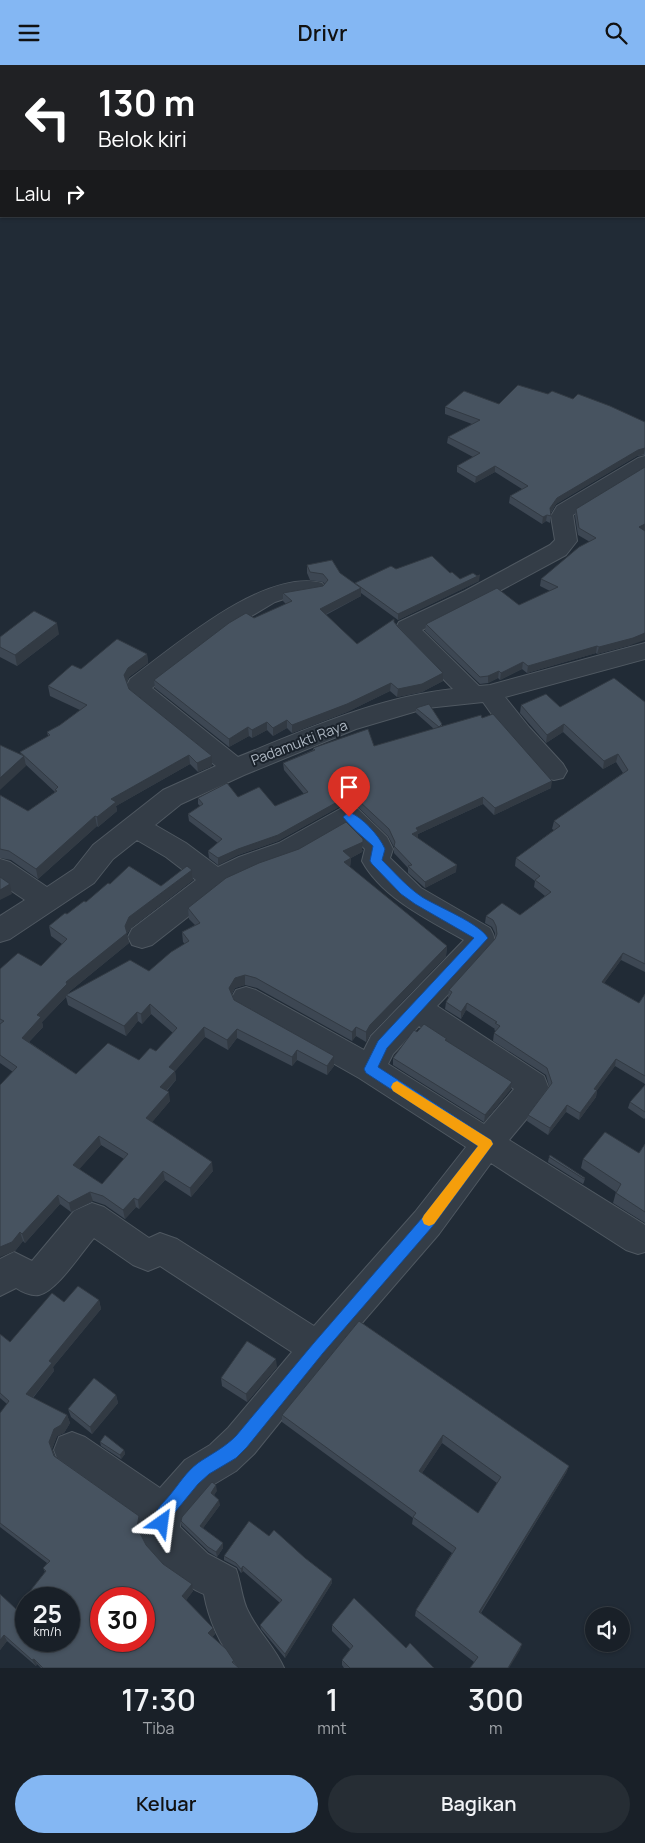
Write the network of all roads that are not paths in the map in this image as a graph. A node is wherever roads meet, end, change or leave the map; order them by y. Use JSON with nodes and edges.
{"nodes":[{"id":1,"x":645,"y":462,"type":"edge"},
{"id":2,"x":314,"y":588,"type":"edge"},
{"id":3,"x":645,"y":651,"type":"edge"},
{"id":4,"x":482,"y":694,"type":"junction"},
{"id":5,"x":235,"y":768,"type":"junction"},
{"id":6,"x":554,"y":771,"type":"dead end"},
{"id":7,"x":134,"y":826,"type":"junction"},
{"id":8,"x":0,"y":869,"type":"edge"},
{"id":9,"x":216,"y":879,"type":"junction"},
{"id":10,"x":47,"y":901,"type":"junction"},
{"id":11,"x":0,"y":931,"type":"edge"},
{"id":12,"x":142,"y":937,"type":"dead end"},
{"id":13,"x":246,"y":999,"type":"dead end"},
{"id":14,"x":416,"y":1008,"type":"junction"},
{"id":15,"x":370,"y":1069,"type":"junction"},
{"id":16,"x":487,"y":1144,"type":"junction"},
{"id":17,"x":638,"y":1239,"type":"dead end"},
{"id":18,"x":0,"y":1280,"type":"edge"},
{"id":19,"x":318,"y":1349,"type":"junction"},
{"id":20,"x":72,"y":1450,"type":"dead end"},
{"id":21,"x":163,"y":1513,"type":"junction"},
{"id":22,"x":264,"y":1668,"type":"edge"}],
"edges":[{"from":1,"to":4,"type":"street"},
{"from":2,"to":5,"type":"street"},
{"from":3,"to":4,"type":"street","name":"Padamukti Raya"},
{"from":4,"to":5,"type":"street","name":"Padamukti Raya"},
{"from":4,"to":6,"type":"street"},
{"from":5,"to":7,"type":"street","name":"Padamukti Raya"},
{"from":7,"to":9,"type":"street"},
{"from":7,"to":10,"type":"street","name":"Padamukti Raya"},
{"from":8,"to":10,"type":"street"},
{"from":9,"to":12,"type":"street"},
{"from":9,"to":14,"type":"street"},
{"from":10,"to":11,"type":"street","name":"Padamukti Raya"},
{"from":13,"to":15,"type":"street"},
{"from":14,"to":15,"type":"street"},
{"from":14,"to":16,"type":"street"},
{"from":15,"to":16,"type":"street"},
{"from":16,"to":17,"type":"street"},
{"from":16,"to":19,"type":"street"},
{"from":18,"to":19,"type":"street"},
{"from":19,"to":21,"type":"street"},
{"from":20,"to":21,"type":"street"},
{"from":21,"to":22,"type":"street"}]}
